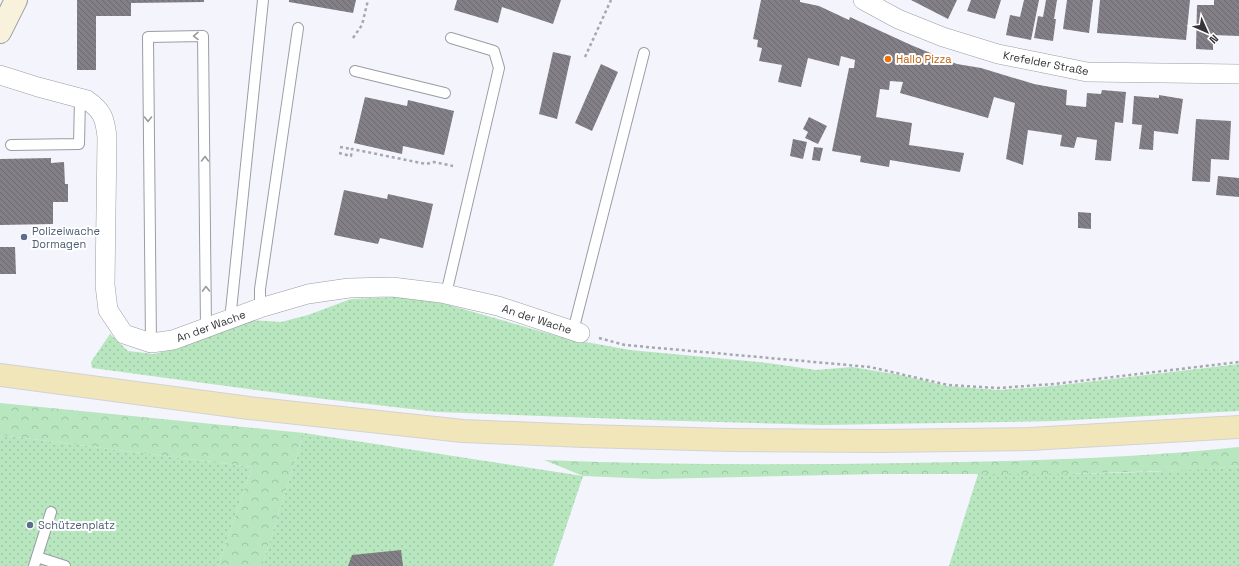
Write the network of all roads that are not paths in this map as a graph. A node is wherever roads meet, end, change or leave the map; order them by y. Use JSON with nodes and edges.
{"nodes":[{"id":1,"x":16,"y":0,"type":"edge"},
{"id":2,"x":264,"y":0,"type":"edge"},
{"id":3,"x":863,"y":0,"type":"edge"},
{"id":4,"x":298,"y":28,"type":"dead end"},
{"id":5,"x":0,"y":32,"type":"edge"},
{"id":6,"x":451,"y":38,"type":"dead end"},
{"id":7,"x":644,"y":52,"type":"dead end"},
{"id":8,"x":355,"y":71,"type":"dead end"},
{"id":9,"x":1239,"y":74,"type":"edge"},
{"id":10,"x":0,"y":75,"type":"edge"},
{"id":11,"x":445,"y":93,"type":"dead end"},
{"id":12,"x":80,"y":98,"type":"junction"},
{"id":13,"x":11,"y":145,"type":"dead end"},
{"id":14,"x":446,"y":294,"type":"junction"},
{"id":15,"x":260,"y":308,"type":"junction"},
{"id":16,"x":230,"y":320,"type":"junction"},
{"id":17,"x":206,"y":328,"type":"junction"},
{"id":18,"x":576,"y":332,"type":"joint"},
{"id":19,"x":151,"y":343,"type":"junction"},
{"id":20,"x":0,"y":375,"type":"edge"},
{"id":21,"x":1239,"y":427,"type":"edge"},
{"id":22,"x":50,"y":512,"type":"dead end"},
{"id":23,"x":35,"y":562,"type":"edge"},
{"id":24,"x":65,"y":566,"type":"edge"}],
"edges":[{"from":1,"to":5,"type":"main road"},
{"from":2,"to":16,"type":"lane"},
{"from":3,"to":9,"type":"street","name":"Krefelder Straße"},
{"from":4,"to":15,"type":"lane"},
{"from":6,"to":14,"type":"lane"},
{"from":7,"to":18,"type":"lane"},
{"from":8,"to":11,"type":"lane"},
{"from":10,"to":12,"type":"street","name":"An der Wache"},
{"from":12,"to":13,"type":"lane"},
{"from":12,"to":19,"type":"street","name":"An der Wache"},
{"from":14,"to":15,"type":"street","name":"An der Wache"},
{"from":14,"to":18,"type":"street","name":"An der Wache"},
{"from":15,"to":16,"type":"street","name":"An der Wache"},
{"from":16,"to":17,"type":"street","name":"An der Wache"},
{"from":17,"to":19,"type":"street","name":"An der Wache"},
{"from":17,"to":19,"type":"lane","one_way":true},
{"from":20,"to":21,"type":"main road"},
{"from":22,"to":23,"type":"lane"},
{"from":23,"to":24,"type":"lane"}]}
